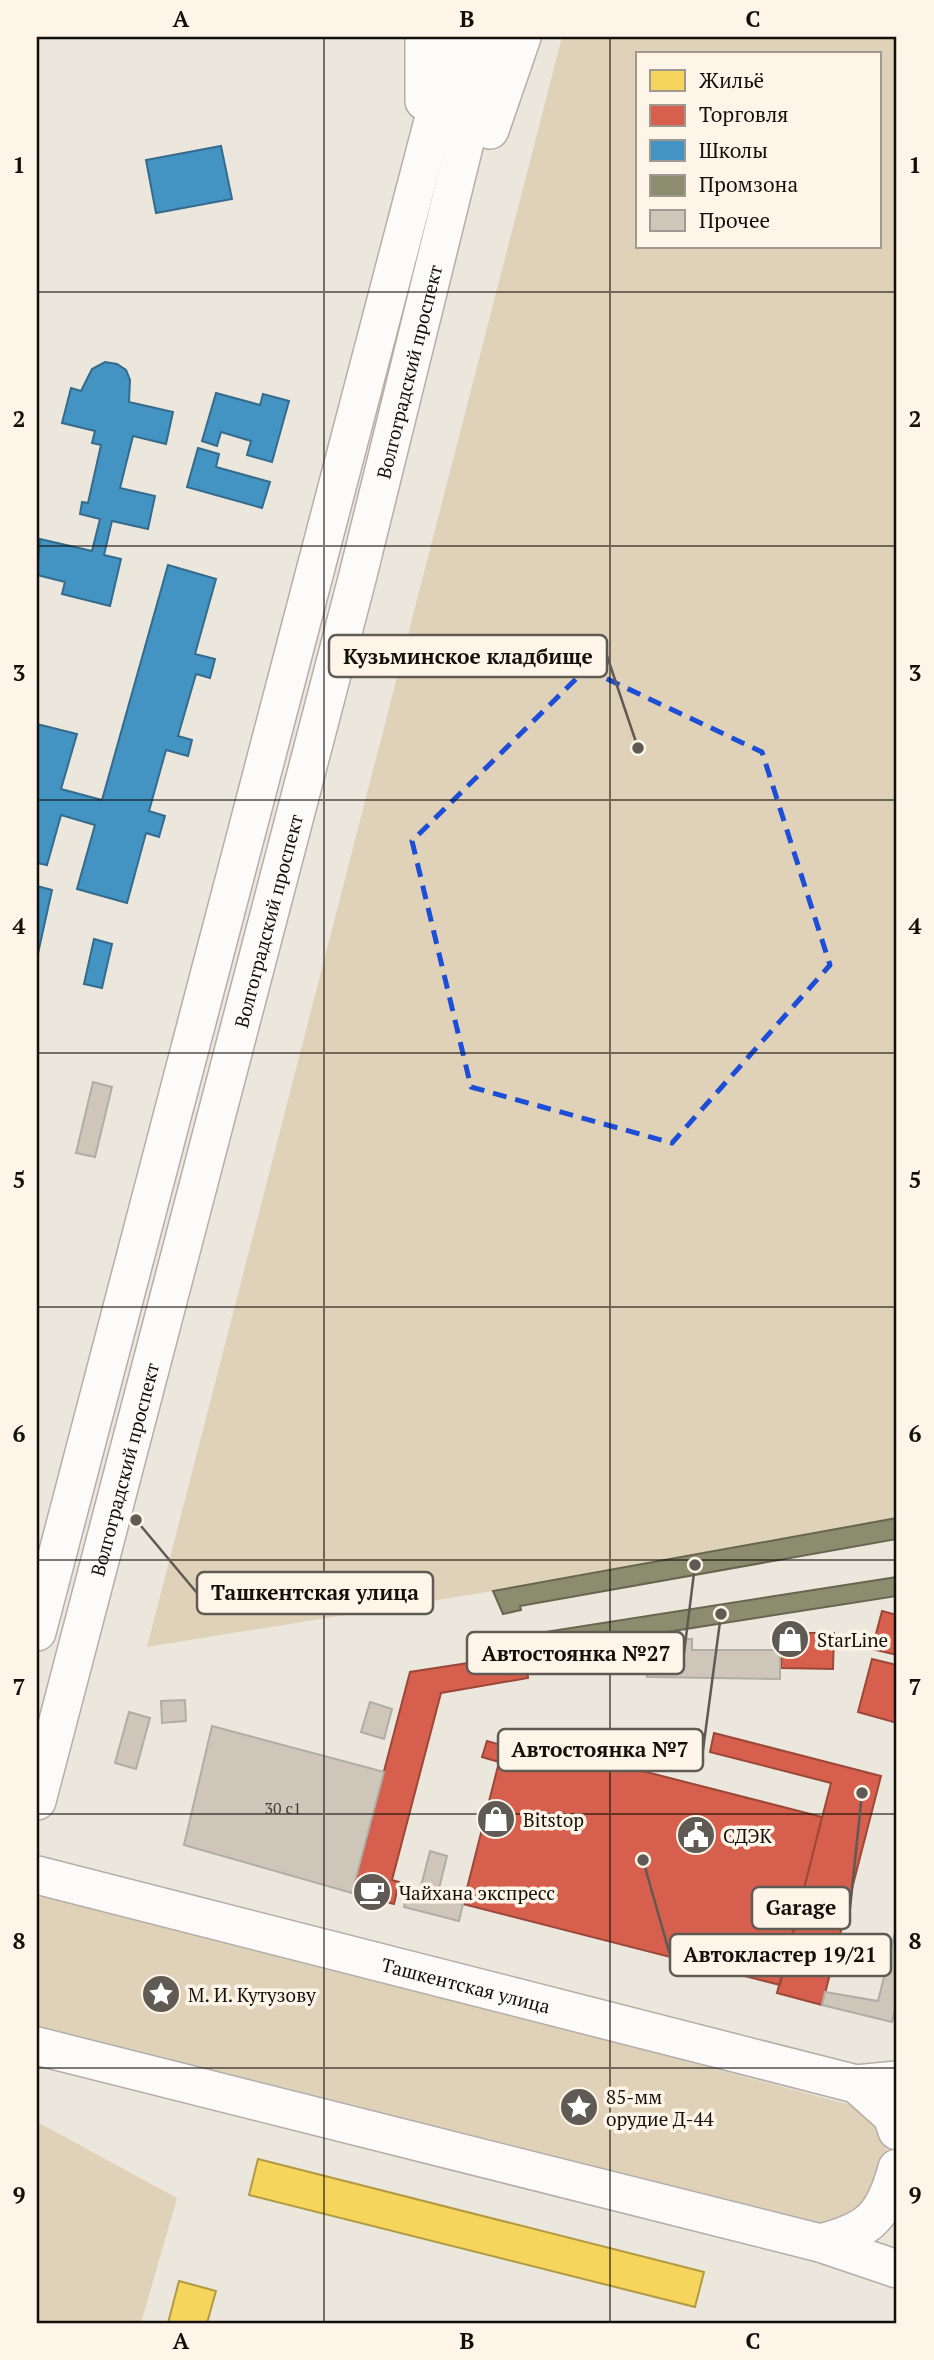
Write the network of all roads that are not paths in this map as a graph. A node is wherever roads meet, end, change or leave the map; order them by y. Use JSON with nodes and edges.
{"nodes":[{"id":1,"x":424,"y":37,"type":"edge"},
{"id":2,"x":455,"y":37,"type":"edge"},
{"id":3,"x":491,"y":37,"type":"edge"},
{"id":4,"x":522,"y":37,"type":"edge"},
{"id":5,"x":423,"y":154,"type":"junction"},
{"id":6,"x":436,"y":256,"type":"junction"},
{"id":7,"x":37,"y":1632,"type":"edge"},
{"id":8,"x":37,"y":1801,"type":"edge"},
{"id":9,"x":37,"y":1875,"type":"edge"},
{"id":10,"x":37,"y":2046,"type":"edge"},
{"id":11,"x":897,"y":2080,"type":"edge"},
{"id":12,"x":856,"y":2084,"type":"junction"},
{"id":13,"x":897,"y":2131,"type":"edge"},
{"id":14,"x":894,"y":2197,"type":"edge"},
{"id":15,"x":820,"y":2243,"type":"junction"},
{"id":16,"x":897,"y":2269,"type":"edge"}],
"edges":[{"from":1,"to":5,"type":"main road"},
{"from":2,"to":5,"type":"main road","name":"Волгоградский проспект"},
{"from":3,"to":6,"type":"main road","name":"Волгоградский проспект"},
{"from":4,"to":6,"type":"main road"},
{"from":5,"to":7,"type":"main road","name":"Волгоградский проспект"},
{"from":6,"to":8,"type":"main road","name":"Волгоградский проспект"},
{"from":9,"to":12,"type":"main road","name":"Ташкентская улица"},
{"from":10,"to":15,"type":"main road"},
{"from":11,"to":12,"type":"main road","name":"Ташкентская улица"},
{"from":12,"to":13,"type":"main road","name":"Ташкентская улица"},
{"from":14,"to":15,"type":"main road"},
{"from":15,"to":16,"type":"main road"}]}
